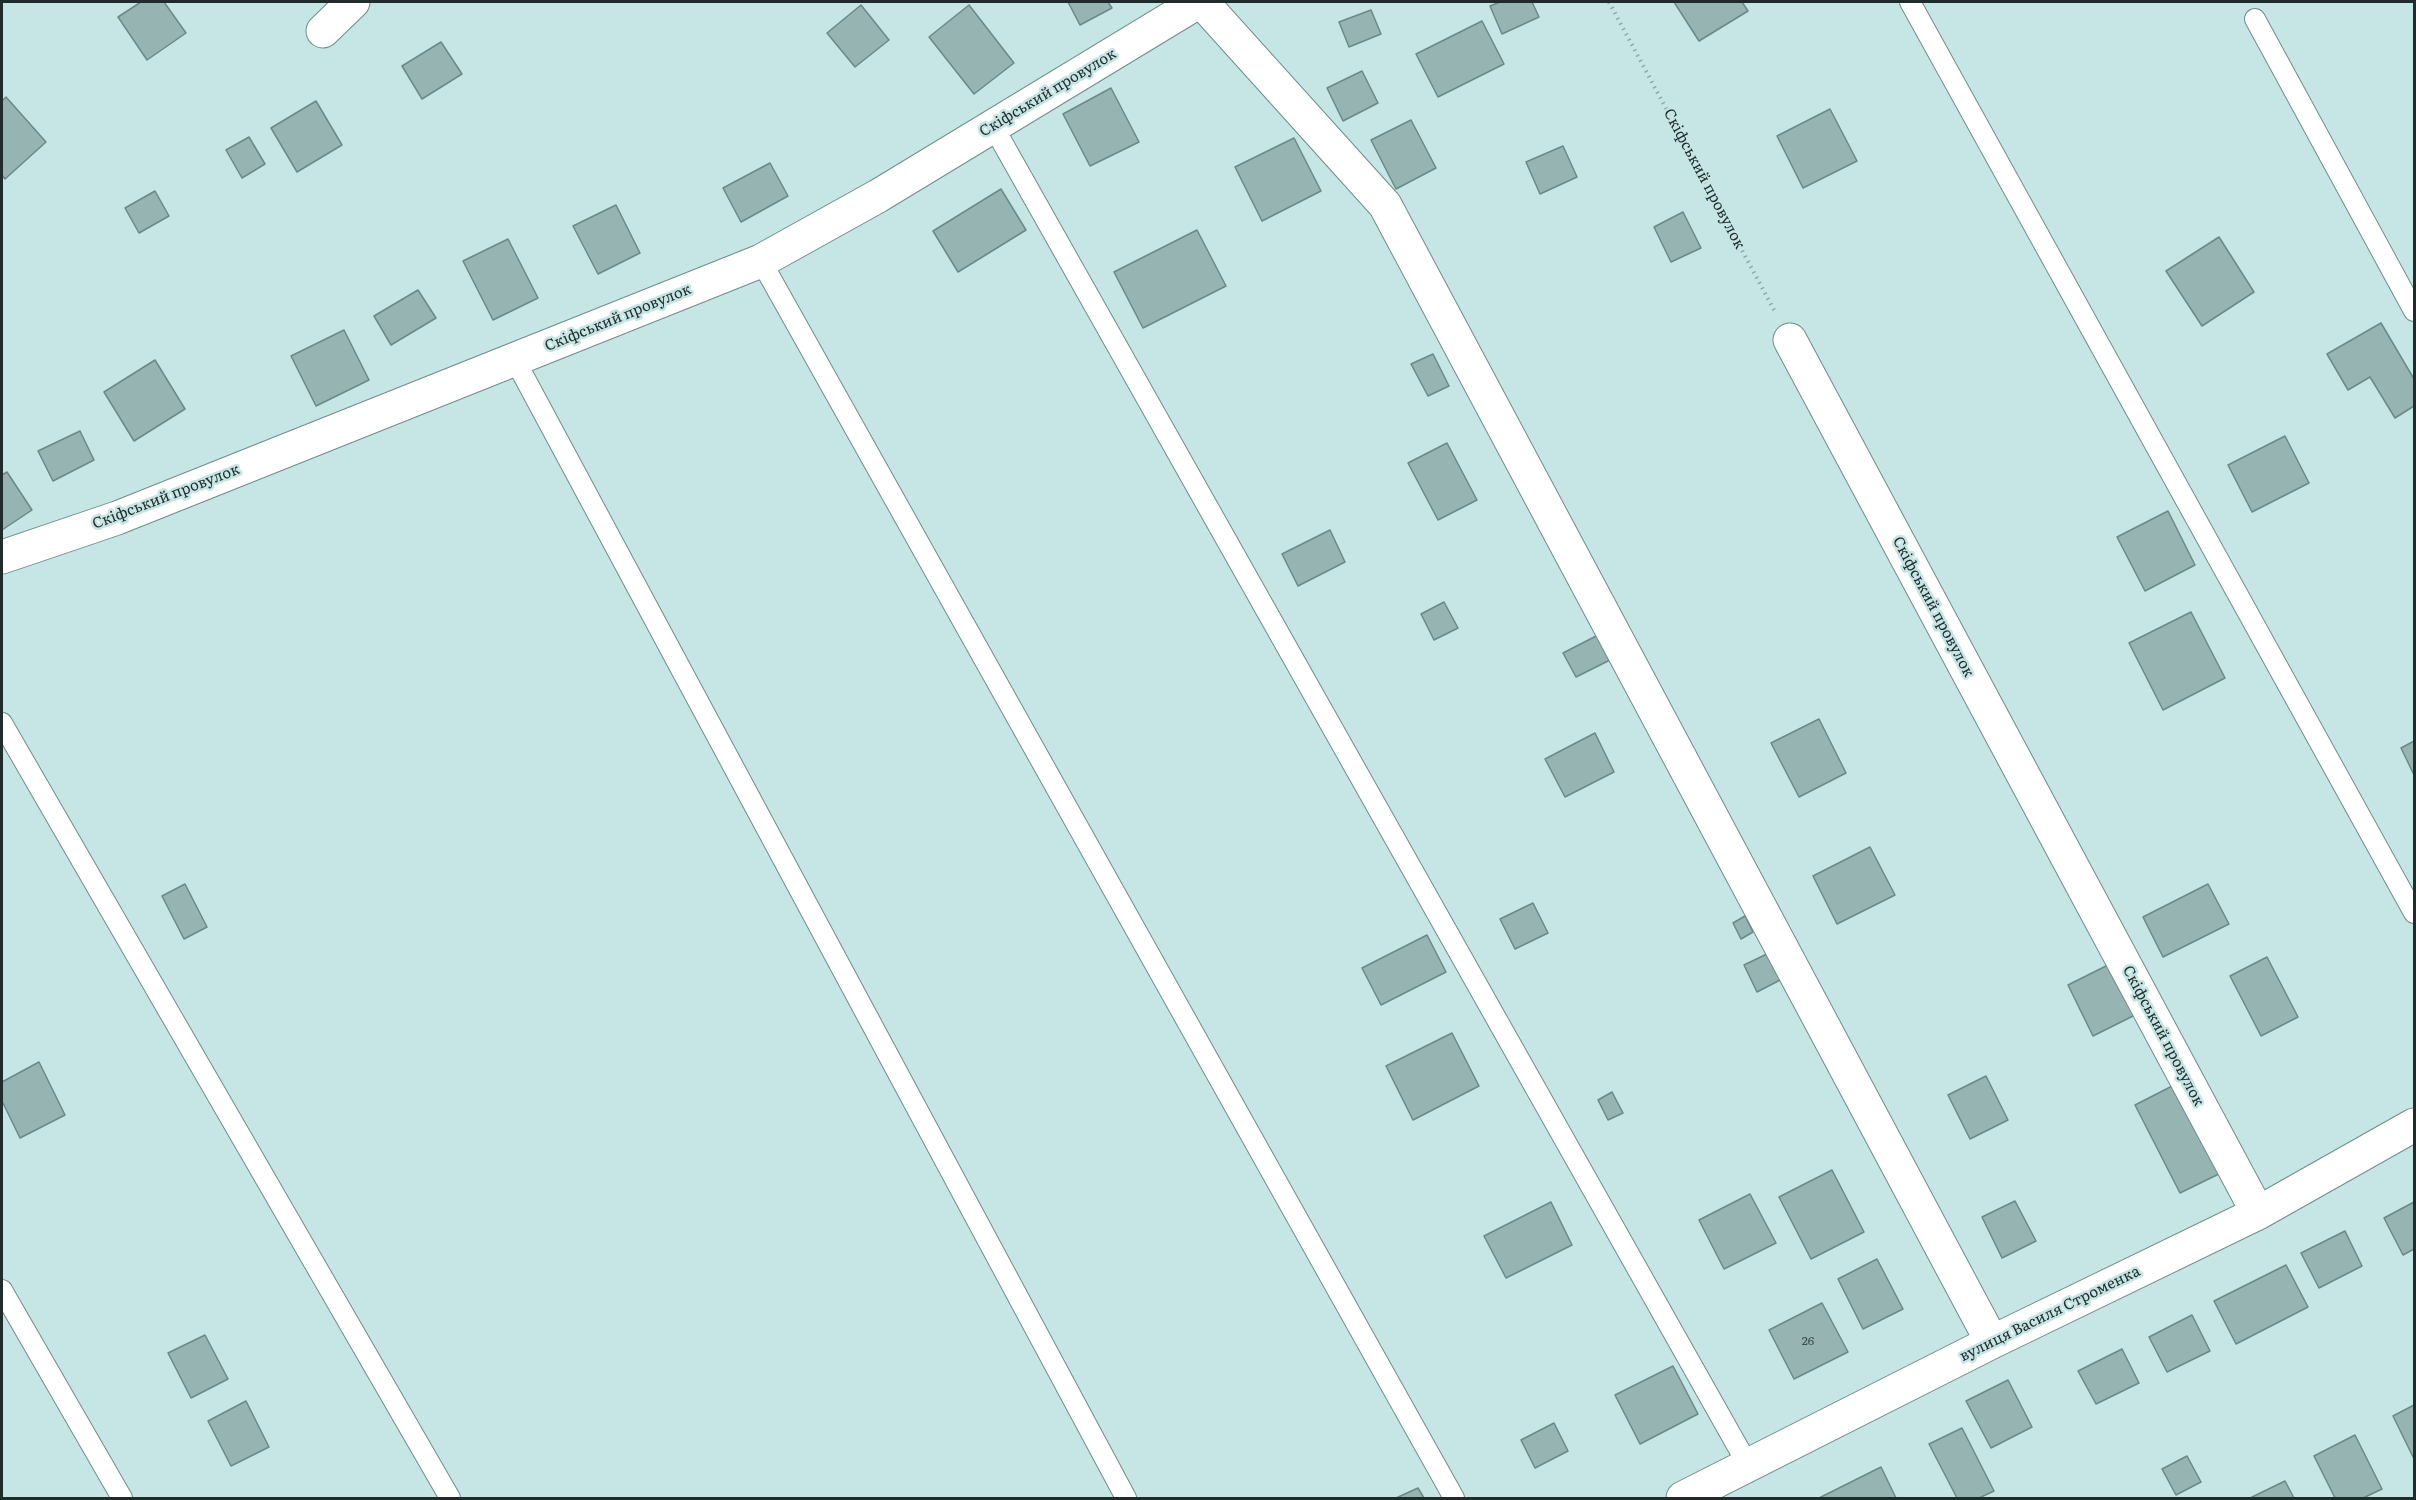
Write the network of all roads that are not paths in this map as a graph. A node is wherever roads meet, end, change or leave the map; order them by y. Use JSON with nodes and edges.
{"nodes":[{"id":1,"x":353,"y":2,"type":"edge"},
{"id":2,"x":1198,"y":2,"type":"edge"},
{"id":3,"x":1202,"y":2,"type":"edge"},
{"id":4,"x":1911,"y":2,"type":"edge"},
{"id":5,"x":2254,"y":19,"type":"dead end"},
{"id":6,"x":323,"y":31,"type":"dead end"},
{"id":7,"x":993,"y":126,"type":"junction"},
{"id":8,"x":761,"y":261,"type":"junction"},
{"id":9,"x":2415,"y":311,"type":"edge"},
{"id":10,"x":1790,"y":340,"type":"road end"},
{"id":11,"x":515,"y":360,"type":"junction"},
{"id":12,"x":2,"y":557,"type":"edge"},
{"id":13,"x":2,"y":723,"type":"edge"},
{"id":14,"x":2415,"y":913,"type":"edge"},
{"id":15,"x":2415,"y":1125,"type":"edge"},
{"id":16,"x":2258,"y":1213,"type":"junction"},
{"id":17,"x":2,"y":1290,"type":"edge"},
{"id":18,"x":1992,"y":1342,"type":"junction"},
{"id":19,"x":1748,"y":1465,"type":"junction"},
{"id":20,"x":122,"y":1498,"type":"edge"},
{"id":21,"x":450,"y":1498,"type":"edge"},
{"id":22,"x":1126,"y":1498,"type":"edge"},
{"id":23,"x":1454,"y":1498,"type":"edge"},
{"id":24,"x":1683,"y":1498,"type":"edge"}],
"edges":[{"from":1,"to":6,"type":"street"},
{"from":2,"to":7,"type":"street","name":"Скіфський провулок"},
{"from":3,"to":18,"type":"street"},
{"from":4,"to":14,"type":"lane"},
{"from":5,"to":9,"type":"lane"},
{"from":7,"to":8,"type":"street","name":"Скіфський провулок"},
{"from":7,"to":19,"type":"lane"},
{"from":8,"to":11,"type":"street","name":"Скіфський провулок"},
{"from":8,"to":23,"type":"lane"},
{"from":10,"to":16,"type":"street","name":"Скіфський провулок"},
{"from":11,"to":12,"type":"street","name":"Скіфський провулок"},
{"from":11,"to":22,"type":"lane"},
{"from":13,"to":21,"type":"lane"},
{"from":15,"to":16,"type":"street","name":"вулиця Василя Строменка"},
{"from":16,"to":18,"type":"street","name":"вулиця Василя Строменка"},
{"from":17,"to":20,"type":"lane"},
{"from":18,"to":19,"type":"street","name":"вулиця Василя Строменка"},
{"from":19,"to":24,"type":"street","name":"вулиця Василя Строменка"}]}
